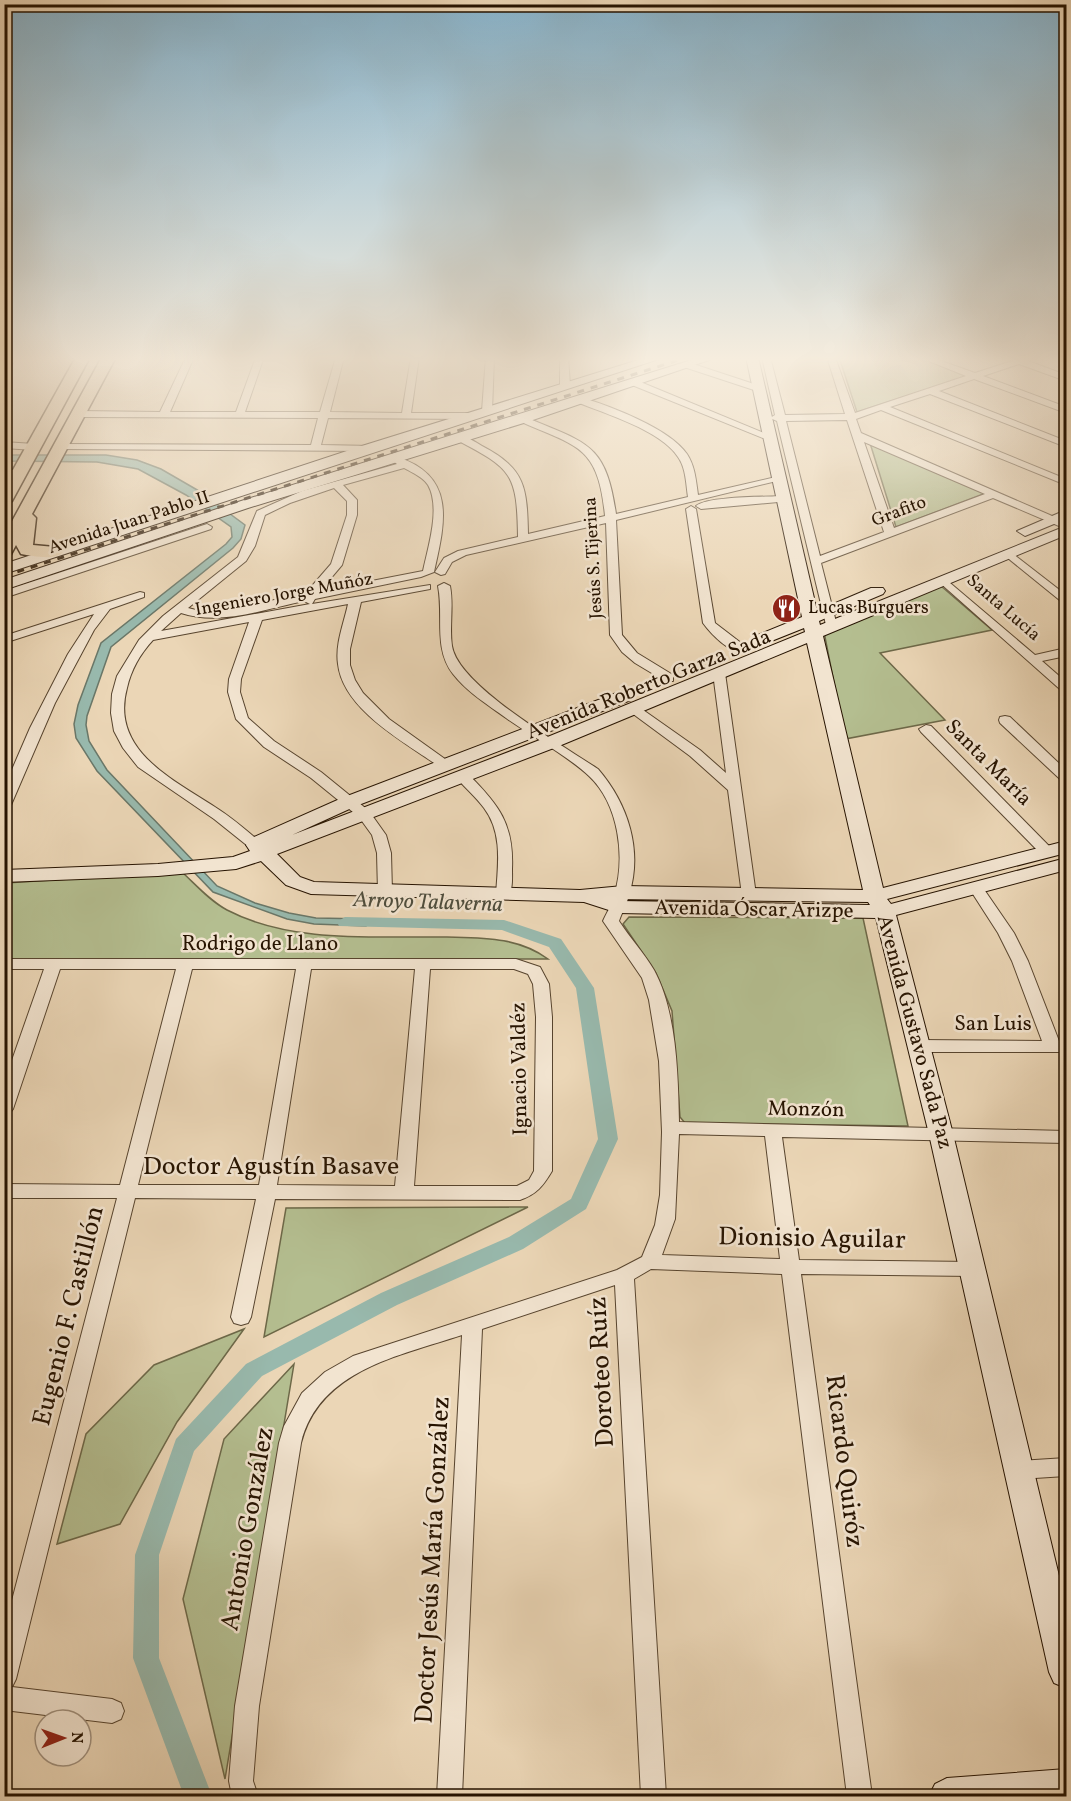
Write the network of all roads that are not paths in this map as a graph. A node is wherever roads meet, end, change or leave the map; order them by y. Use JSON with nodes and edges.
{"nodes":[{"id":1,"x":37,"y":441,"type":"edge"},
{"id":2,"x":64,"y":441,"type":"edge"},
{"id":3,"x":317,"y":441,"type":"edge"},
{"id":4,"x":392,"y":441,"type":"edge"},
{"id":5,"x":452,"y":441,"type":"edge"},
{"id":6,"x":466,"y":441,"type":"edge"},
{"id":7,"x":569,"y":441,"type":"edge"},
{"id":8,"x":667,"y":441,"type":"edge"},
{"id":9,"x":772,"y":441,"type":"edge"},
{"id":10,"x":788,"y":441,"type":"edge"},
{"id":11,"x":859,"y":441,"type":"edge"},
{"id":12,"x":871,"y":441,"type":"edge"},
{"id":13,"x":965,"y":441,"type":"edge"},
{"id":14,"x":4,"y":446,"type":"edge"},
{"id":15,"x":34,"y":447,"type":"junction"},
{"id":16,"x":61,"y":447,"type":"junction"},
{"id":17,"x":315,"y":448,"type":"junction"},
{"id":18,"x":370,"y":448,"type":"junction"},
{"id":19,"x":400,"y":462,"type":"junction"},
{"id":20,"x":12,"y":473,"type":"edge"},
{"id":21,"x":780,"y":479,"type":"junction"},
{"id":22,"x":1066,"y":482,"type":"edge"},
{"id":23,"x":337,"y":485,"type":"junction"},
{"id":24,"x":995,"y":494,"type":"junction"},
{"id":25,"x":32,"y":499,"type":"junction"},
{"id":26,"x":784,"y":499,"type":"junction"},
{"id":27,"x":4,"y":501,"type":"edge"},
{"id":28,"x":692,"y":503,"type":"junction"},
{"id":29,"x":610,"y":522,"type":"junction"},
{"id":30,"x":1063,"y":522,"type":"edge"},
{"id":31,"x":204,"y":523,"type":"junction"},
{"id":32,"x":890,"y":533,"type":"junction"},
{"id":33,"x":523,"y":538,"type":"junction"},
{"id":34,"x":4,"y":552,"type":"edge"},
{"id":35,"x":56,"y":552,"type":"junction"},
{"id":36,"x":1008,"y":553,"type":"junction"},
{"id":37,"x":815,"y":562,"type":"junction"},
{"id":38,"x":4,"y":569,"type":"edge"},
{"id":39,"x":441,"y":572,"type":"junction"},
{"id":40,"x":425,"y":573,"type":"junction"},
{"id":41,"x":942,"y":580,"type":"junction"},
{"id":42,"x":4,"y":585,"type":"edge"},
{"id":43,"x":444,"y":586,"type":"junction"},
{"id":44,"x":392,"y":587,"type":"junction"},
{"id":45,"x":426,"y":587,"type":"junction"},
{"id":46,"x":4,"y":595,"type":"edge"},
{"id":47,"x":140,"y":595,"type":"dead end"},
{"id":48,"x":1066,"y":600,"type":"edge"},
{"id":49,"x":355,"y":601,"type":"junction"},
{"id":50,"x":310,"y":603,"type":"junction"},
{"id":51,"x":105,"y":608,"type":"junction"},
{"id":52,"x":180,"y":609,"type":"junction"},
{"id":53,"x":256,"y":619,"type":"junction"},
{"id":54,"x":821,"y":623,"type":"junction"},
{"id":55,"x":148,"y":637,"type":"junction"},
{"id":56,"x":4,"y":640,"type":"edge"},
{"id":57,"x":741,"y":650,"type":"junction"},
{"id":58,"x":1066,"y":652,"type":"edge"},
{"id":59,"x":1033,"y":659,"type":"junction"},
{"id":60,"x":720,"y":673,"type":"junction"},
{"id":61,"x":669,"y":678,"type":"junction"},
{"id":62,"x":1066,"y":688,"type":"edge"},
{"id":63,"x":631,"y":708,"type":"junction"},
{"id":64,"x":1005,"y":720,"type":"dead end"},
{"id":65,"x":926,"y":729,"type":"dead end"},
{"id":66,"x":536,"y":731,"type":"junction"},
{"id":67,"x":552,"y":742,"type":"junction"},
{"id":68,"x":445,"y":764,"type":"junction"},
{"id":69,"x":463,"y":777,"type":"junction"},
{"id":70,"x":1066,"y":777,"type":"edge"},
{"id":71,"x":734,"y":787,"type":"junction"},
{"id":72,"x":349,"y":802,"type":"junction"},
{"id":73,"x":4,"y":805,"type":"edge"},
{"id":74,"x":364,"y":814,"type":"junction"},
{"id":75,"x":259,"y":848,"type":"junction"},
{"id":76,"x":1061,"y":860,"type":"edge"},
{"id":77,"x":4,"y":876,"type":"edge"},
{"id":78,"x":976,"y":888,"type":"junction"},
{"id":79,"x":385,"y":892,"type":"junction"},
{"id":80,"x":503,"y":894,"type":"junction"},
{"id":81,"x":749,"y":895,"type":"junction"},
{"id":82,"x":621,"y":900,"type":"junction"},
{"id":83,"x":880,"y":904,"type":"junction"},
{"id":84,"x":4,"y":964,"type":"edge"},
{"id":85,"x":54,"y":964,"type":"junction"},
{"id":86,"x":423,"y":964,"type":"junction"},
{"id":87,"x":516,"y":964,"type":"joint"},
{"id":88,"x":185,"y":965,"type":"junction"},
{"id":89,"x":304,"y":966,"type":"junction"},
{"id":90,"x":918,"y":1046,"type":"junction"},
{"id":91,"x":1059,"y":1047,"type":"edge"},
{"id":92,"x":4,"y":1109,"type":"edge"},
{"id":93,"x":671,"y":1128,"type":"junction"},
{"id":94,"x":773,"y":1132,"type":"junction"},
{"id":95,"x":941,"y":1134,"type":"junction"},
{"id":96,"x":1066,"y":1137,"type":"edge"},
{"id":97,"x":535,"y":1185,"type":"joint"},
{"id":98,"x":4,"y":1191,"type":"edge"},
{"id":99,"x":404,"y":1191,"type":"junction"},
{"id":100,"x":267,"y":1192,"type":"junction"},
{"id":101,"x":129,"y":1193,"type":"junction"},
{"id":102,"x":649,"y":1262,"type":"junction"},
{"id":103,"x":792,"y":1267,"type":"junction"},
{"id":104,"x":973,"y":1269,"type":"junction"},
{"id":105,"x":624,"y":1275,"type":"junction"},
{"id":106,"x":241,"y":1317,"type":"dead end"},
{"id":107,"x":472,"y":1326,"type":"junction"},
{"id":108,"x":1066,"y":1467,"type":"edge"},
{"id":109,"x":1019,"y":1470,"type":"junction"},
{"id":110,"x":1059,"y":1614,"type":"edge"},
{"id":111,"x":1066,"y":1672,"type":"edge"},
{"id":112,"x":4,"y":1679,"type":"edge"},
{"id":113,"x":4,"y":1698,"type":"edge"},
{"id":114,"x":112,"y":1711,"type":"dead end"},
{"id":115,"x":1066,"y":1787,"type":"edge"},
{"id":116,"x":245,"y":1797,"type":"edge"},
{"id":117,"x":450,"y":1797,"type":"edge"},
{"id":118,"x":654,"y":1797,"type":"edge"},
{"id":119,"x":860,"y":1797,"type":"edge"},
{"id":120,"x":947,"y":1797,"type":"edge"}],
"edges":[{"from":1,"to":15,"type":"main road"},
{"from":2,"to":16,"type":"main road"},
{"from":3,"to":17,"type":"street"},
{"from":4,"to":18,"type":"street","name":"Avenida Juan Pablo II"},
{"from":5,"to":19,"type":"street","name":"Avenida Juan Pablo II"},
{"from":6,"to":33,"type":"street"},
{"from":7,"to":29,"type":"street","name":"Jesús S. Tijerina"},
{"from":8,"to":28,"type":"street"},
{"from":9,"to":21,"type":"street","name":"Avenida Gustavo Sada Paz"},
{"from":10,"to":37,"type":"street","name":"Avenida Gustavo Sada Paz"},
{"from":11,"to":32,"type":"street"},
{"from":12,"to":24,"type":"street"},
{"from":13,"to":22,"type":"street"},
{"from":14,"to":15,"type":"street"},
{"from":15,"to":20,"type":"main road"},
{"from":16,"to":17,"type":"street"},
{"from":16,"to":25,"type":"main road"},
{"from":17,"to":18,"type":"street"},
{"from":18,"to":35,"type":"street","name":"Avenida Juan Pablo II"},
{"from":19,"to":23,"type":"street"},
{"from":19,"to":31,"type":"street","name":"Avenida Juan Pablo II"},
{"from":19,"to":40,"type":"street"},
{"from":20,"to":27,"type":"main road"},
{"from":21,"to":26,"type":"street","name":"Avenida Gustavo Sada Paz"},
{"from":21,"to":28,"type":"street"},
{"from":23,"to":50,"type":"street"},
{"from":23,"to":52,"type":"street"},
{"from":24,"to":30,"type":"street"},
{"from":24,"to":32,"type":"street","name":"Grafito"},
{"from":25,"to":34,"type":"main road"},
{"from":25,"to":35,"type":"main road"},
{"from":26,"to":28,"type":"street"},
{"from":26,"to":54,"type":"street","name":"Avenida Gustavo Sada Paz"},
{"from":28,"to":29,"type":"street"},
{"from":28,"to":57,"type":"street"},
{"from":29,"to":33,"type":"street"},
{"from":29,"to":61,"type":"street","name":"Jesús S. Tijerina"},
{"from":30,"to":36,"type":"street","name":"Avenida Roberto Garza Sada"},
{"from":30,"to":54,"type":"street","name":"Avenida Roberto Garza Sada"},
{"from":31,"to":42,"type":"street","name":"Avenida Juan Pablo II"},
{"from":31,"to":46,"type":"street"},
{"from":32,"to":37,"type":"street","name":"Grafito"},
{"from":33,"to":39,"type":"street"},
{"from":35,"to":38,"type":"street","name":"Avenida Juan Pablo II"},
{"from":36,"to":41,"type":"street","name":"Avenida Roberto Garza Sada"},
{"from":36,"to":48,"type":"street"},
{"from":37,"to":54,"type":"street","name":"Avenida Gustavo Sada Paz"},
{"from":39,"to":40,"type":"street","name":"Ingeniero Jorge Muñóz"},
{"from":39,"to":43,"type":"street"},
{"from":40,"to":44,"type":"street","name":"Ingeniero Jorge Muñóz"},
{"from":40,"to":45,"type":"street"},
{"from":41,"to":54,"type":"street","name":"Avenida Roberto Garza Sada"},
{"from":41,"to":59,"type":"street","name":"Santa Lucía"},
{"from":43,"to":45,"type":"street","name":"Ingeniero Jorge Muñóz"},
{"from":43,"to":66,"type":"street"},
{"from":44,"to":45,"type":"street","name":"Ingeniero Jorge Muñóz"},
{"from":44,"to":49,"type":"street","name":"Ingeniero Jorge Muñóz"},
{"from":44,"to":50,"type":"street","name":"Ingeniero Jorge Muñóz"},
{"from":47,"to":51,"type":"street"},
{"from":49,"to":50,"type":"street","name":"Ingeniero Jorge Muñóz"},
{"from":49,"to":68,"type":"street"},
{"from":50,"to":52,"type":"street","name":"Ingeniero Jorge Muñóz"},
{"from":50,"to":53,"type":"street","name":"Ingeniero Jorge Muñóz"},
{"from":51,"to":56,"type":"street"},
{"from":51,"to":73,"type":"street"},
{"from":52,"to":55,"type":"street"},
{"from":53,"to":55,"type":"street","name":"Ingeniero Jorge Muñóz"},
{"from":53,"to":72,"type":"street"},
{"from":54,"to":57,"type":"street","name":"Avenida Roberto Garza Sada"},
{"from":54,"to":60,"type":"street","name":"Avenida Roberto Garza Sada"},
{"from":54,"to":83,"type":"street","name":"Avenida Gustavo Sada Paz"},
{"from":55,"to":75,"type":"street"},
{"from":57,"to":61,"type":"street","name":"Avenida Roberto Garza Sada"},
{"from":58,"to":59,"type":"street"},
{"from":59,"to":62,"type":"street","name":"Santa Lucía"},
{"from":60,"to":63,"type":"street","name":"Avenida Roberto Garza Sada"},
{"from":60,"to":71,"type":"street"},
{"from":61,"to":66,"type":"street","name":"Avenida Roberto Garza Sada"},
{"from":63,"to":67,"type":"street","name":"Avenida Roberto Garza Sada"},
{"from":63,"to":71,"type":"street"},
{"from":64,"to":70,"type":"street"},
{"from":65,"to":76,"type":"street","name":"Santa María"},
{"from":66,"to":67,"type":"street"},
{"from":66,"to":68,"type":"street","name":"Avenida Roberto Garza Sada"},
{"from":67,"to":69,"type":"street","name":"Avenida Roberto Garza Sada"},
{"from":67,"to":82,"type":"street"},
{"from":68,"to":72,"type":"street","name":"Avenida Roberto Garza Sada"},
{"from":69,"to":74,"type":"street","name":"Avenida Roberto Garza Sada"},
{"from":69,"to":80,"type":"street"},
{"from":71,"to":81,"type":"street"},
{"from":72,"to":74,"type":"street"},
{"from":72,"to":75,"type":"street","name":"Avenida Roberto Garza Sada"},
{"from":74,"to":75,"type":"street","name":"Avenida Roberto Garza Sada"},
{"from":74,"to":79,"type":"street"},
{"from":75,"to":77,"type":"street","name":"Avenida Roberto Garza Sada"},
{"from":75,"to":79,"type":"street","name":"Avenida Óscar Arizpe"},
{"from":76,"to":78,"type":"street","name":"Avenida Óscar Arizpe"},
{"from":76,"to":83,"type":"street","name":"Avenida Óscar Arizpe"},
{"from":78,"to":83,"type":"street","name":"Avenida Óscar Arizpe"},
{"from":78,"to":91,"type":"street"},
{"from":79,"to":80,"type":"street","name":"Avenida Óscar Arizpe"},
{"from":80,"to":82,"type":"street","name":"Avenida Óscar Arizpe"},
{"from":81,"to":82,"type":"street","name":"Avenida Óscar Arizpe"},
{"from":81,"to":83,"type":"street","name":"Avenida Óscar Arizpe"},
{"from":82,"to":83,"type":"street","name":"Avenida Óscar Arizpe"},
{"from":82,"to":93,"type":"street"},
{"from":83,"to":90,"type":"street","name":"Avenida Gustavo Sada Paz"},
{"from":84,"to":85,"type":"street","name":"Rodrigo de Llano"},
{"from":85,"to":88,"type":"street","name":"Rodrigo de Llano"},
{"from":85,"to":92,"type":"street"},
{"from":86,"to":87,"type":"street","name":"Rodrigo de Llano"},
{"from":86,"to":89,"type":"street","name":"Rodrigo de Llano"},
{"from":86,"to":99,"type":"street"},
{"from":87,"to":97,"type":"street","name":"Ignacio Valdéz"},
{"from":88,"to":89,"type":"street","name":"Rodrigo de Llano"},
{"from":88,"to":101,"type":"street","name":"Eugenio F. Castillón"},
{"from":89,"to":100,"type":"street"},
{"from":90,"to":91,"type":"street","name":"San Luis"},
{"from":90,"to":95,"type":"street","name":"Avenida Gustavo Sada Paz"},
{"from":93,"to":94,"type":"street","name":"Monzón"},
{"from":93,"to":102,"type":"street"},
{"from":94,"to":95,"type":"street","name":"Monzón"},
{"from":94,"to":103,"type":"street","name":"Ricardo Quiróz"},
{"from":95,"to":96,"type":"street","name":"Monzón"},
{"from":95,"to":104,"type":"street","name":"Avenida Gustavo Sada Paz"},
{"from":97,"to":99,"type":"street","name":"Doctor Agustín Basave"},
{"from":98,"to":101,"type":"street","name":"Doctor Agustín Basave"},
{"from":99,"to":100,"type":"street","name":"Doctor Agustín Basave"},
{"from":100,"to":101,"type":"street","name":"Doctor Agustín Basave"},
{"from":100,"to":106,"type":"street"},
{"from":101,"to":112,"type":"street","name":"Eugenio F. Castillón"},
{"from":102,"to":103,"type":"street","name":"Dionisio Aguilar"},
{"from":102,"to":105,"type":"street","name":"Doroteo Ruíz"},
{"from":103,"to":104,"type":"street","name":"Dionisio Aguilar"},
{"from":103,"to":119,"type":"street","name":"Ricardo Quiróz"},
{"from":104,"to":109,"type":"street","name":"Avenida Gustavo Sada Paz"},
{"from":105,"to":107,"type":"street","name":"Antonio González"},
{"from":105,"to":118,"type":"street","name":"Doroteo Ruíz"},
{"from":107,"to":116,"type":"street","name":"Antonio González"},
{"from":107,"to":117,"type":"street","name":"Doctor Jesús María González"},
{"from":108,"to":109,"type":"street"},
{"from":109,"to":110,"type":"street","name":"Avenida Gustavo Sada Paz"},
{"from":110,"to":111,"type":"street","name":"Avenida Gustavo Sada Paz"},
{"from":113,"to":114,"type":"street"},
{"from":115,"to":120,"type":"street"}]}
